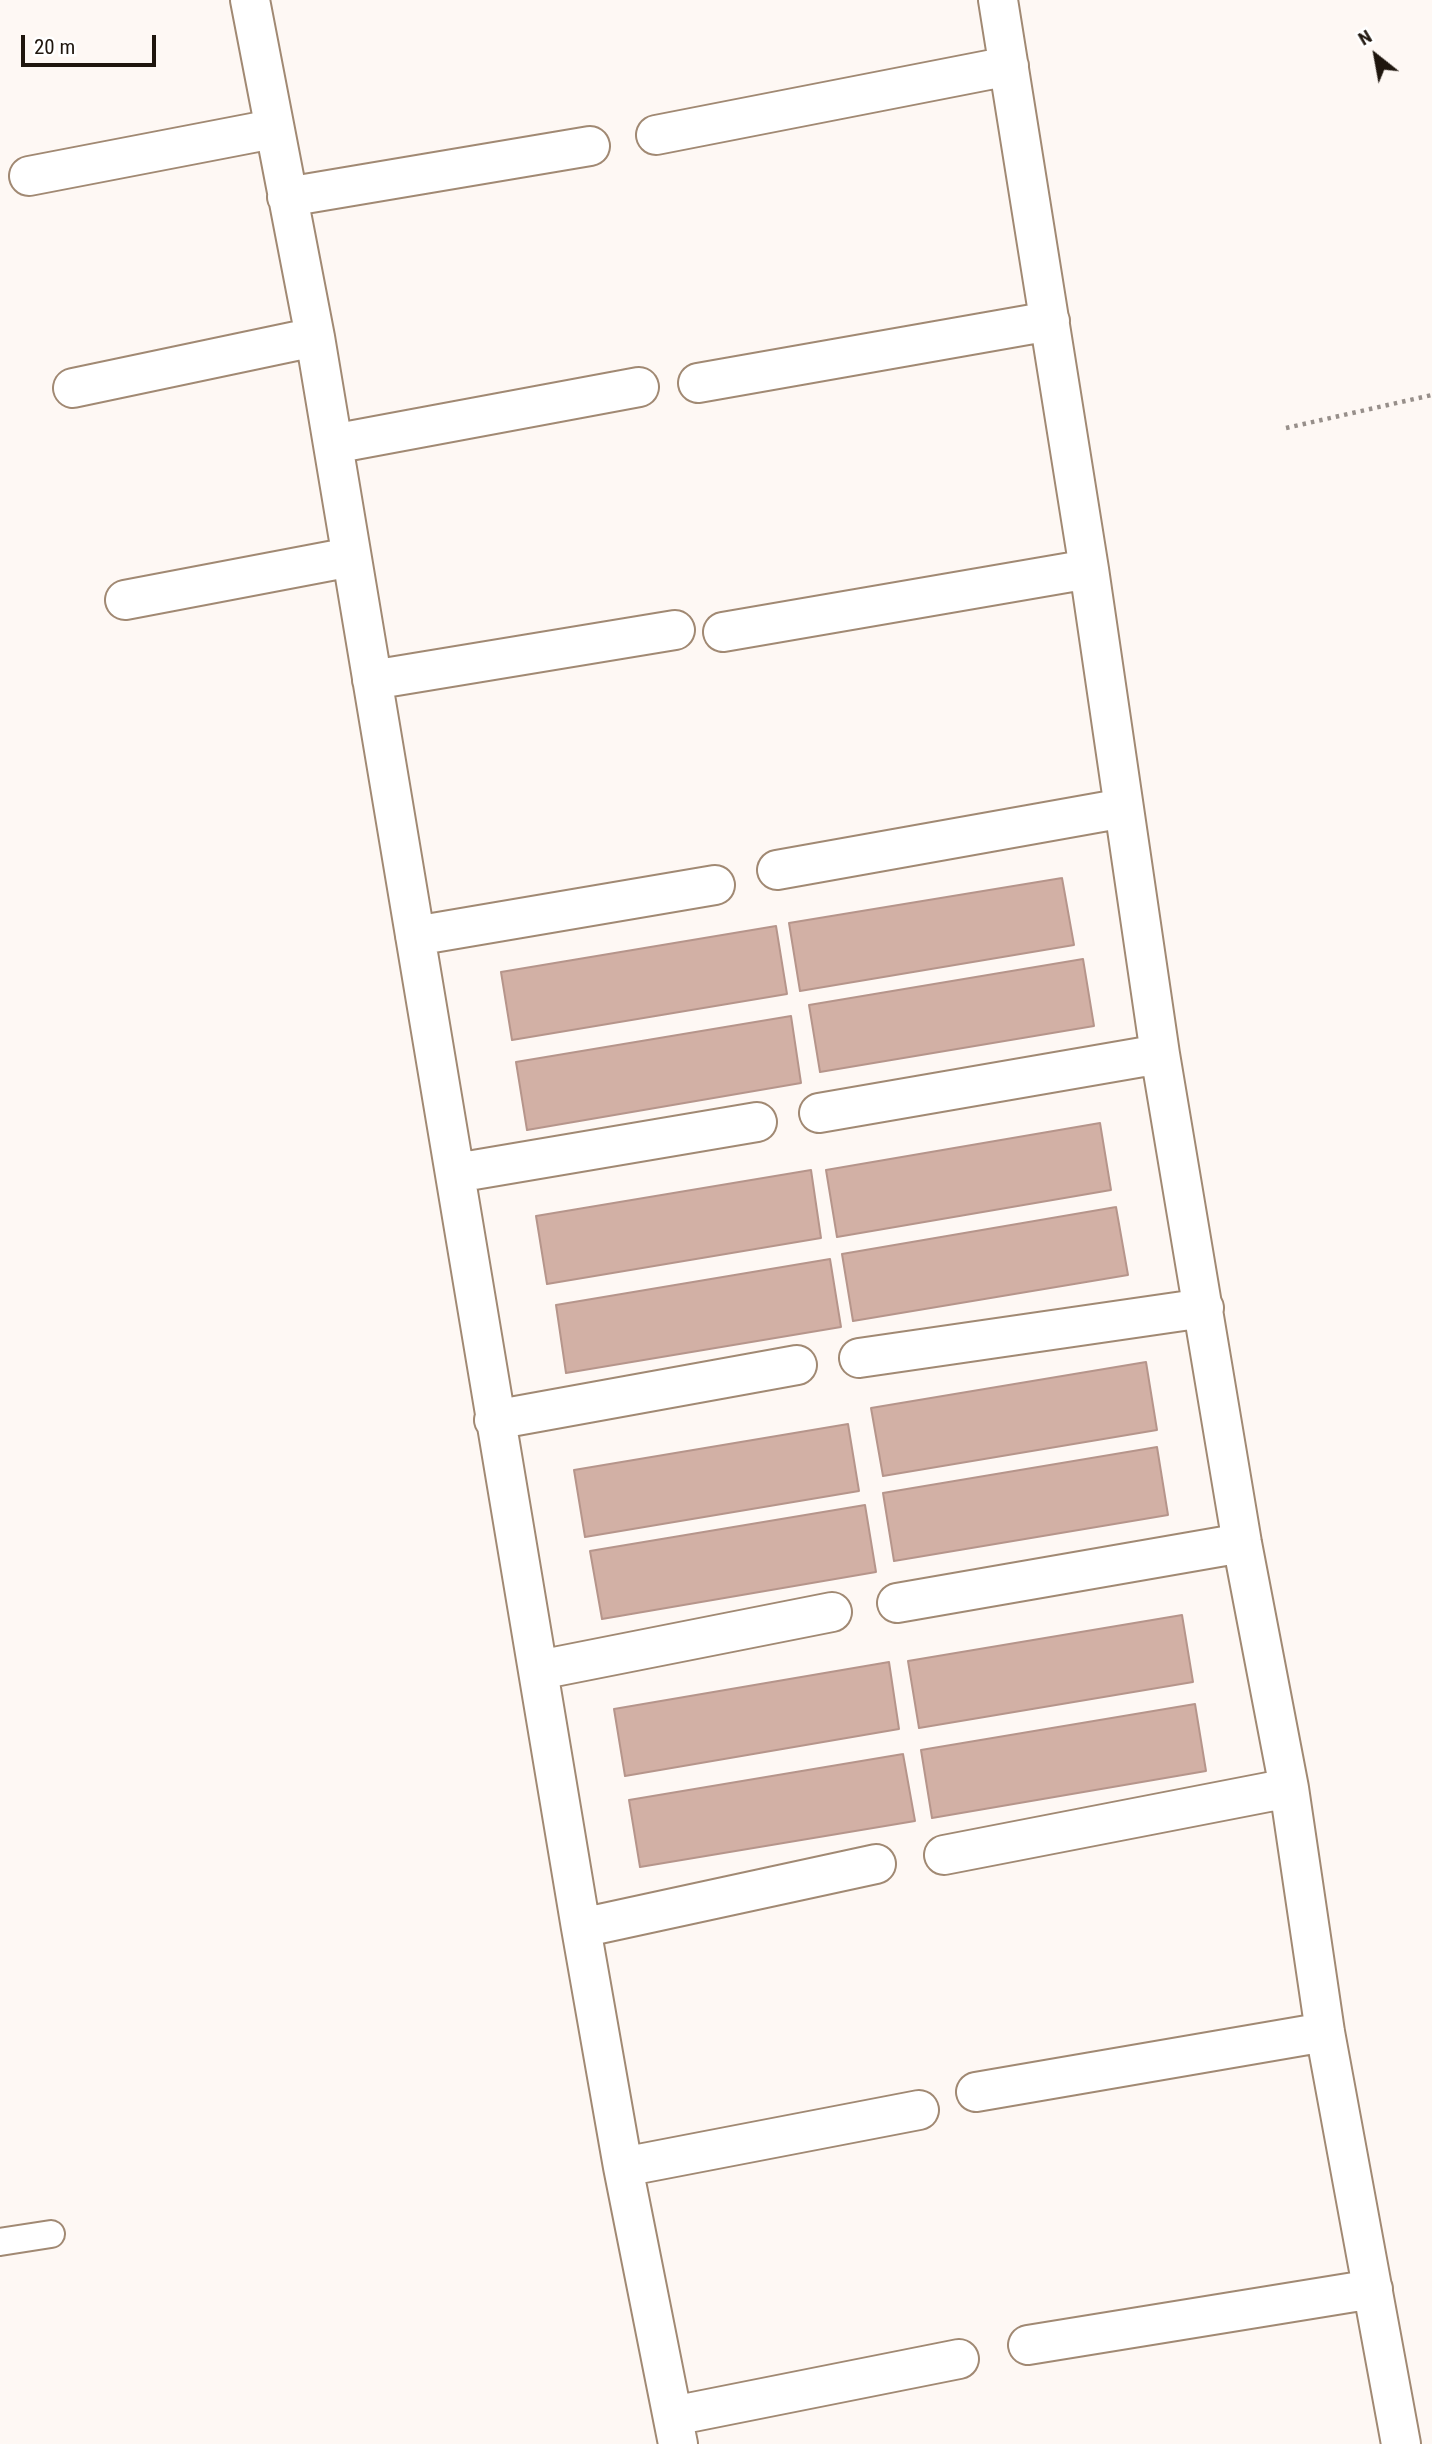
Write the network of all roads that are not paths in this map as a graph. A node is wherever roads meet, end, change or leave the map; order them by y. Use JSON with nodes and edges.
{"nodes":[{"id":1,"x":250,"y":0,"type":"edge"},
{"id":2,"x":998,"y":0,"type":"edge"},
{"id":3,"x":1009,"y":66,"type":"junction"},
{"id":4,"x":273,"y":129,"type":"junction"},
{"id":5,"x":656,"y":135,"type":"dead end"},
{"id":6,"x":590,"y":146,"type":"dead end"},
{"id":7,"x":29,"y":176,"type":"dead end"},
{"id":8,"x":287,"y":197,"type":"junction"},
{"id":9,"x":1050,"y":321,"type":"junction"},
{"id":10,"x":315,"y":337,"type":"junction"},
{"id":11,"x":698,"y":383,"type":"dead end"},
{"id":12,"x":639,"y":387,"type":"dead end"},
{"id":13,"x":73,"y":388,"type":"dead end"},
{"id":14,"x":333,"y":444,"type":"junction"},
{"id":15,"x":351,"y":557,"type":"junction"},
{"id":16,"x":1088,"y":569,"type":"junction"},
{"id":17,"x":125,"y":600,"type":"dead end"},
{"id":18,"x":675,"y":631,"type":"dead end"},
{"id":19,"x":723,"y":632,"type":"dead end"},
{"id":20,"x":372,"y":680,"type":"junction"},
{"id":21,"x":1124,"y":808,"type":"junction"},
{"id":22,"x":777,"y":870,"type":"dead end"},
{"id":23,"x":715,"y":885,"type":"dead end"},
{"id":24,"x":415,"y":936,"type":"junction"},
{"id":25,"x":1160,"y":1054,"type":"junction"},
{"id":26,"x":819,"y":1113,"type":"dead end"},
{"id":27,"x":757,"y":1122,"type":"dead end"},
{"id":28,"x":456,"y":1173,"type":"junction"},
{"id":29,"x":1204,"y":1308,"type":"junction"},
{"id":30,"x":859,"y":1358,"type":"dead end"},
{"id":31,"x":797,"y":1365,"type":"dead end"},
{"id":32,"x":494,"y":1420,"type":"junction"},
{"id":33,"x":1242,"y":1543,"type":"junction"},
{"id":34,"x":897,"y":1603,"type":"dead end"},
{"id":35,"x":832,"y":1612,"type":"dead end"},
{"id":36,"x":539,"y":1670,"type":"junction"},
{"id":37,"x":1289,"y":1788,"type":"junction"},
{"id":38,"x":944,"y":1855,"type":"dead end"},
{"id":39,"x":876,"y":1864,"type":"dead end"},
{"id":40,"x":581,"y":1928,"type":"junction"},
{"id":41,"x":1325,"y":2032,"type":"junction"},
{"id":42,"x":976,"y":2092,"type":"dead end"},
{"id":43,"x":919,"y":2110,"type":"dead end"},
{"id":44,"x":623,"y":2167,"type":"junction"},
{"id":45,"x":51,"y":2234,"type":"dead end"},
{"id":46,"x":0,"y":2242,"type":"edge"},
{"id":47,"x":1373,"y":2288,"type":"junction"},
{"id":48,"x":1028,"y":2345,"type":"dead end"},
{"id":49,"x":960,"y":2359,"type":"dead end"},
{"id":50,"x":676,"y":2430,"type":"edge"},
{"id":51,"x":1401,"y":2444,"type":"edge"}],
"edges":[{"from":1,"to":4,"type":"street"},
{"from":2,"to":3,"type":"street"},
{"from":3,"to":5,"type":"street"},
{"from":3,"to":9,"type":"street"},
{"from":4,"to":7,"type":"street"},
{"from":4,"to":8,"type":"street"},
{"from":6,"to":8,"type":"street"},
{"from":8,"to":10,"type":"street"},
{"from":9,"to":11,"type":"street"},
{"from":9,"to":16,"type":"street"},
{"from":10,"to":13,"type":"street"},
{"from":10,"to":14,"type":"street"},
{"from":12,"to":14,"type":"street"},
{"from":14,"to":15,"type":"street"},
{"from":15,"to":17,"type":"street"},
{"from":15,"to":20,"type":"street"},
{"from":16,"to":19,"type":"street"},
{"from":16,"to":21,"type":"street"},
{"from":18,"to":20,"type":"street"},
{"from":20,"to":24,"type":"street"},
{"from":21,"to":22,"type":"street"},
{"from":21,"to":25,"type":"street"},
{"from":23,"to":24,"type":"street"},
{"from":24,"to":28,"type":"street"},
{"from":25,"to":26,"type":"street"},
{"from":25,"to":29,"type":"street"},
{"from":27,"to":28,"type":"street"},
{"from":28,"to":32,"type":"street"},
{"from":29,"to":30,"type":"street"},
{"from":29,"to":33,"type":"street"},
{"from":31,"to":32,"type":"street"},
{"from":32,"to":36,"type":"street"},
{"from":33,"to":34,"type":"street"},
{"from":33,"to":37,"type":"street"},
{"from":35,"to":36,"type":"street"},
{"from":36,"to":40,"type":"street"},
{"from":37,"to":38,"type":"street"},
{"from":37,"to":41,"type":"street"},
{"from":39,"to":40,"type":"street"},
{"from":40,"to":44,"type":"street"},
{"from":41,"to":42,"type":"street"},
{"from":41,"to":47,"type":"street"},
{"from":43,"to":44,"type":"street"},
{"from":44,"to":50,"type":"street"},
{"from":45,"to":46,"type":"lane"},
{"from":47,"to":48,"type":"street"},
{"from":47,"to":51,"type":"street"},
{"from":49,"to":50,"type":"street"}]}
